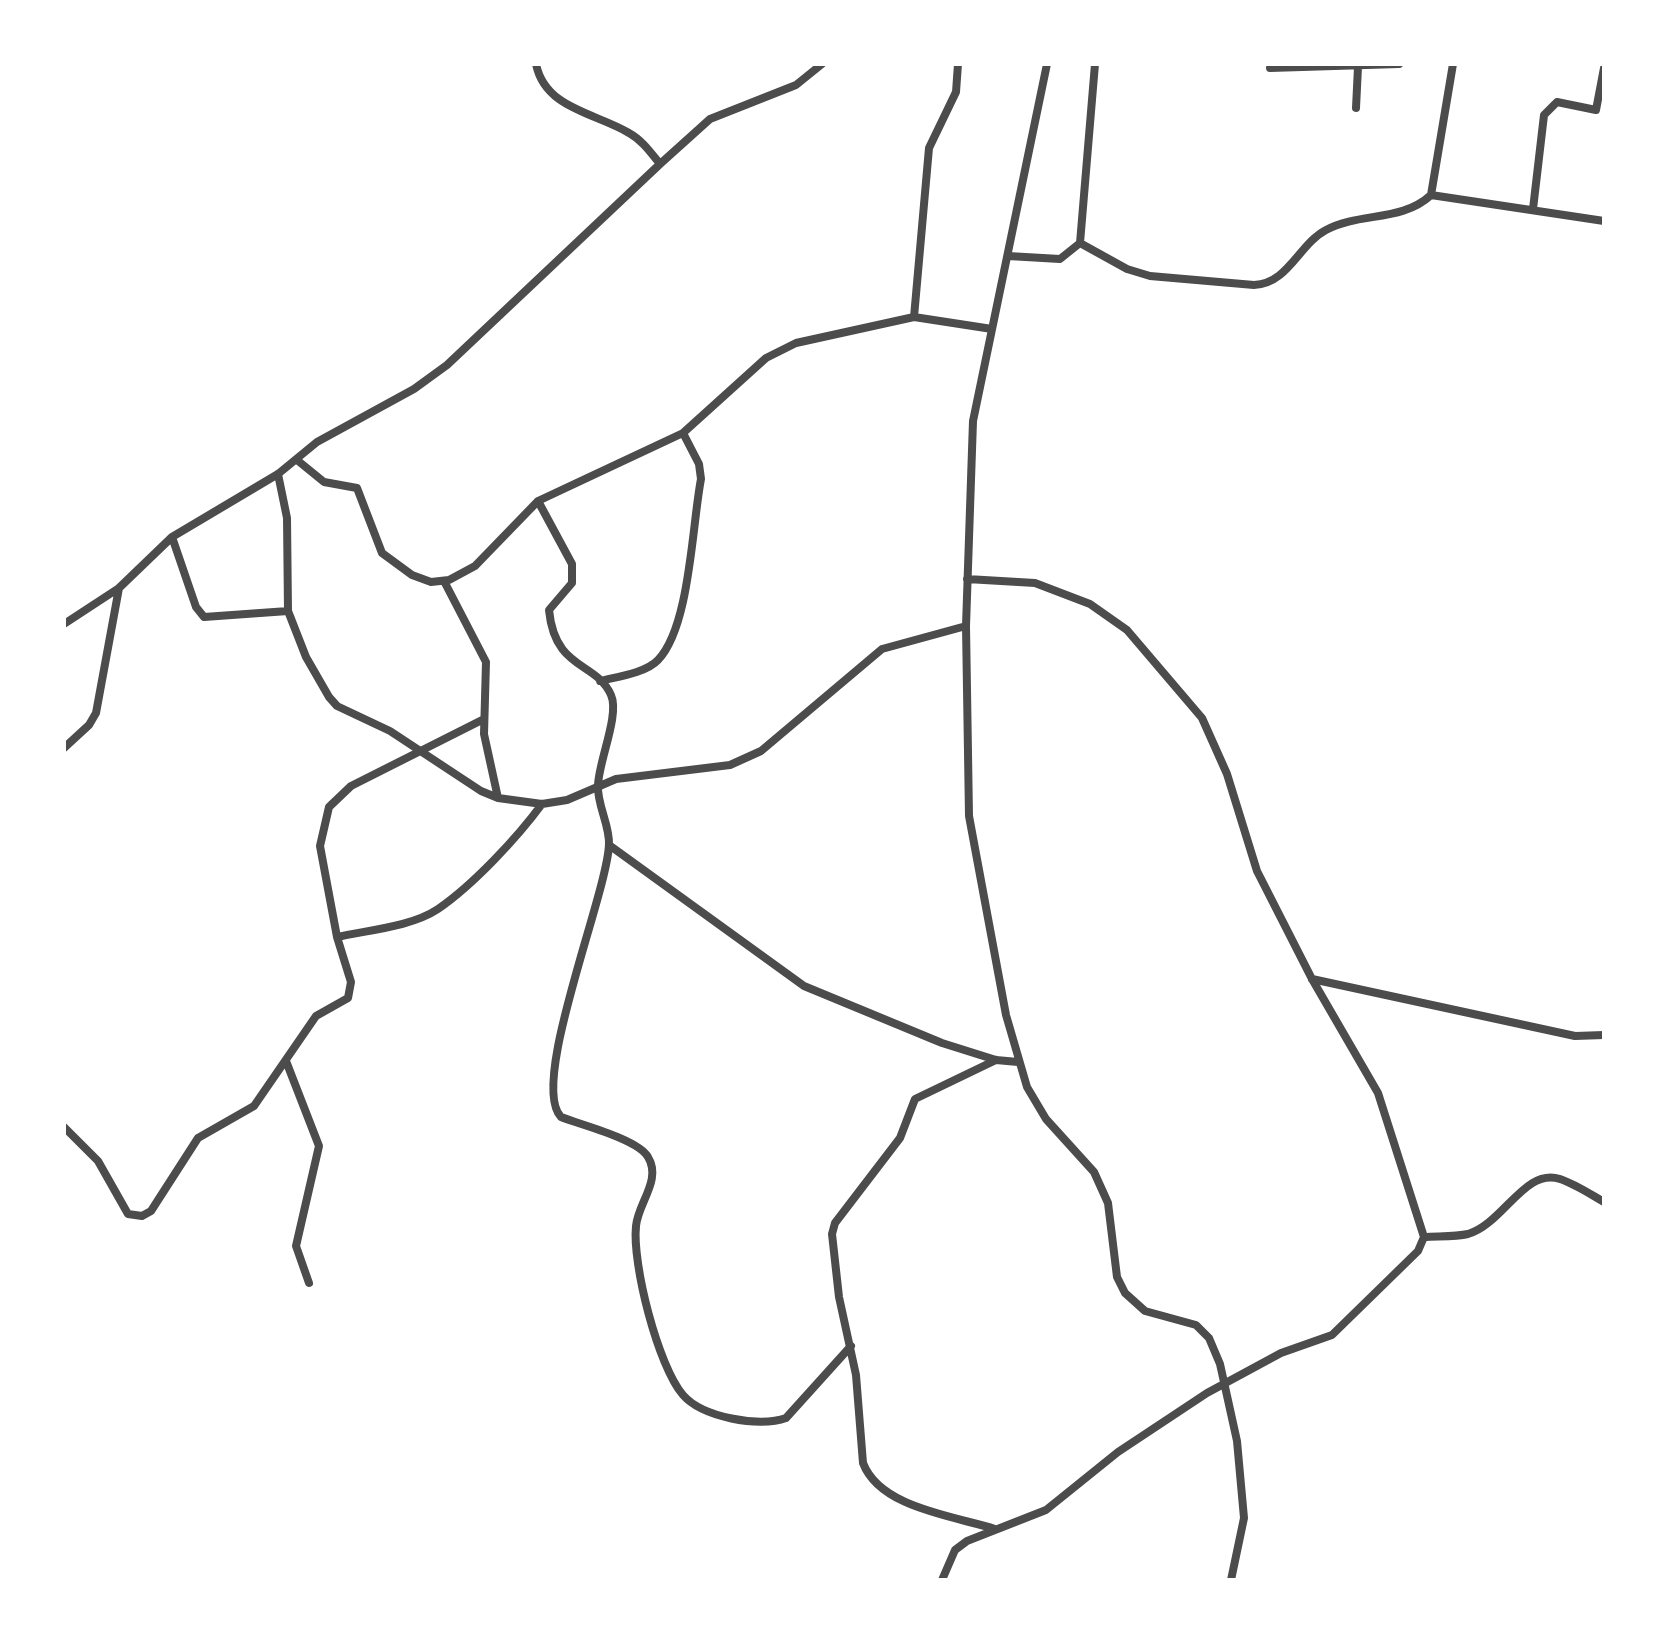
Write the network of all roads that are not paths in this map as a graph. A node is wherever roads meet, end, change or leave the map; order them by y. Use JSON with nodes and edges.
{"nodes":[{"id":1,"x":536,"y":64,"type":"edge"},
{"id":2,"x":822,"y":64,"type":"edge"},
{"id":3,"x":958,"y":64,"type":"edge"},
{"id":4,"x":1047,"y":64,"type":"edge"},
{"id":5,"x":1095,"y":64,"type":"edge"},
{"id":6,"x":1399,"y":64,"type":"edge"},
{"id":7,"x":1453,"y":64,"type":"edge"},
{"id":8,"x":1358,"y":67,"type":"junction"},
{"id":9,"x":1270,"y":68,"type":"dead end"},
{"id":10,"x":1604,"y":68,"type":"edge"},
{"id":11,"x":1601,"y":98,"type":"edge"},
{"id":12,"x":1356,"y":108,"type":"dead end"},
{"id":13,"x":660,"y":164,"type":"junction"},
{"id":14,"x":1431,"y":195,"type":"junction"},
{"id":15,"x":1533,"y":209,"type":"junction"},
{"id":16,"x":1604,"y":221,"type":"edge"},
{"id":17,"x":1080,"y":243,"type":"junction"},
{"id":18,"x":1008,"y":256,"type":"junction"},
{"id":19,"x":914,"y":317,"type":"junction"},
{"id":20,"x":992,"y":329,"type":"junction"},
{"id":21,"x":683,"y":433,"type":"junction"},
{"id":22,"x":297,"y":460,"type":"junction"},
{"id":23,"x":278,"y":474,"type":"junction"},
{"id":24,"x":538,"y":501,"type":"junction"},
{"id":25,"x":172,"y":537,"type":"junction"},
{"id":26,"x":967,"y":579,"type":"junction"},
{"id":27,"x":444,"y":581,"type":"junction"},
{"id":28,"x":119,"y":588,"type":"junction"},
{"id":29,"x":288,"y":611,"type":"junction"},
{"id":30,"x":64,"y":624,"type":"edge"},
{"id":31,"x":966,"y":626,"type":"junction"},
{"id":32,"x":600,"y":681,"type":"junction"},
{"id":33,"x":484,"y":719,"type":"junction"},
{"id":34,"x":64,"y":748,"type":"edge"},
{"id":35,"x":419,"y":750,"type":"junction"},
{"id":36,"x":597,"y":787,"type":"junction"},
{"id":37,"x":498,"y":798,"type":"junction"},
{"id":38,"x":542,"y":804,"type":"junction"},
{"id":39,"x":609,"y":845,"type":"junction"},
{"id":40,"x":337,"y":937,"type":"junction"},
{"id":41,"x":1312,"y":979,"type":"junction"},
{"id":42,"x":1604,"y":1035,"type":"edge"},
{"id":43,"x":996,"y":1060,"type":"junction"},
{"id":44,"x":286,"y":1061,"type":"junction"},
{"id":45,"x":1018,"y":1062,"type":"junction"},
{"id":46,"x":64,"y":1127,"type":"edge"},
{"id":47,"x":1604,"y":1202,"type":"edge"},
{"id":48,"x":1424,"y":1237,"type":"junction"},
{"id":49,"x":309,"y":1283,"type":"dead end"},
{"id":50,"x":851,"y":1346,"type":"junction"},
{"id":51,"x":1224,"y":1384,"type":"junction"},
{"id":52,"x":996,"y":1529,"type":"junction"},
{"id":53,"x":1234,"y":1577,"type":"edge"},
{"id":54,"x":942,"y":1580,"type":"edge"}],
"edges":[{"from":1,"to":13,"type":"street"},
{"from":2,"to":13,"type":"street"},
{"from":3,"to":19,"type":"street"},
{"from":4,"to":18,"type":"street"},
{"from":5,"to":17,"type":"street"},
{"from":6,"to":8,"type":"street"},
{"from":7,"to":14,"type":"street"},
{"from":8,"to":9,"type":"street"},
{"from":8,"to":12,"type":"street"},
{"from":10,"to":11,"type":"street"},
{"from":11,"to":15,"type":"street"},
{"from":13,"to":22,"type":"street"},
{"from":14,"to":15,"type":"street"},
{"from":14,"to":17,"type":"street"},
{"from":15,"to":16,"type":"street"},
{"from":17,"to":18,"type":"street"},
{"from":18,"to":20,"type":"street"},
{"from":19,"to":20,"type":"street"},
{"from":19,"to":21,"type":"street"},
{"from":20,"to":26,"type":"street"},
{"from":21,"to":24,"type":"street"},
{"from":21,"to":32,"type":"street"},
{"from":22,"to":23,"type":"street"},
{"from":22,"to":27,"type":"street"},
{"from":23,"to":25,"type":"street"},
{"from":23,"to":29,"type":"street"},
{"from":24,"to":27,"type":"street"},
{"from":24,"to":32,"type":"street"},
{"from":25,"to":28,"type":"street"},
{"from":25,"to":29,"type":"street"},
{"from":26,"to":31,"type":"street"},
{"from":26,"to":41,"type":"street"},
{"from":27,"to":33,"type":"street"},
{"from":28,"to":30,"type":"street"},
{"from":28,"to":34,"type":"street"},
{"from":29,"to":35,"type":"street"},
{"from":31,"to":36,"type":"street"},
{"from":31,"to":45,"type":"street"},
{"from":32,"to":36,"type":"street"},
{"from":33,"to":35,"type":"street"},
{"from":33,"to":37,"type":"street"},
{"from":35,"to":37,"type":"street"},
{"from":35,"to":40,"type":"street"},
{"from":36,"to":38,"type":"street"},
{"from":36,"to":39,"type":"street"},
{"from":37,"to":38,"type":"street"},
{"from":38,"to":40,"type":"street"},
{"from":39,"to":43,"type":"street"},
{"from":39,"to":50,"type":"street"},
{"from":40,"to":44,"type":"street"},
{"from":41,"to":42,"type":"street"},
{"from":41,"to":48,"type":"street"},
{"from":43,"to":45,"type":"street"},
{"from":43,"to":50,"type":"street"},
{"from":44,"to":46,"type":"street"},
{"from":44,"to":49,"type":"street"},
{"from":45,"to":51,"type":"street"},
{"from":47,"to":48,"type":"street"},
{"from":48,"to":51,"type":"street"},
{"from":50,"to":52,"type":"street"},
{"from":51,"to":52,"type":"street"},
{"from":51,"to":53,"type":"street"},
{"from":52,"to":54,"type":"street"}]}
